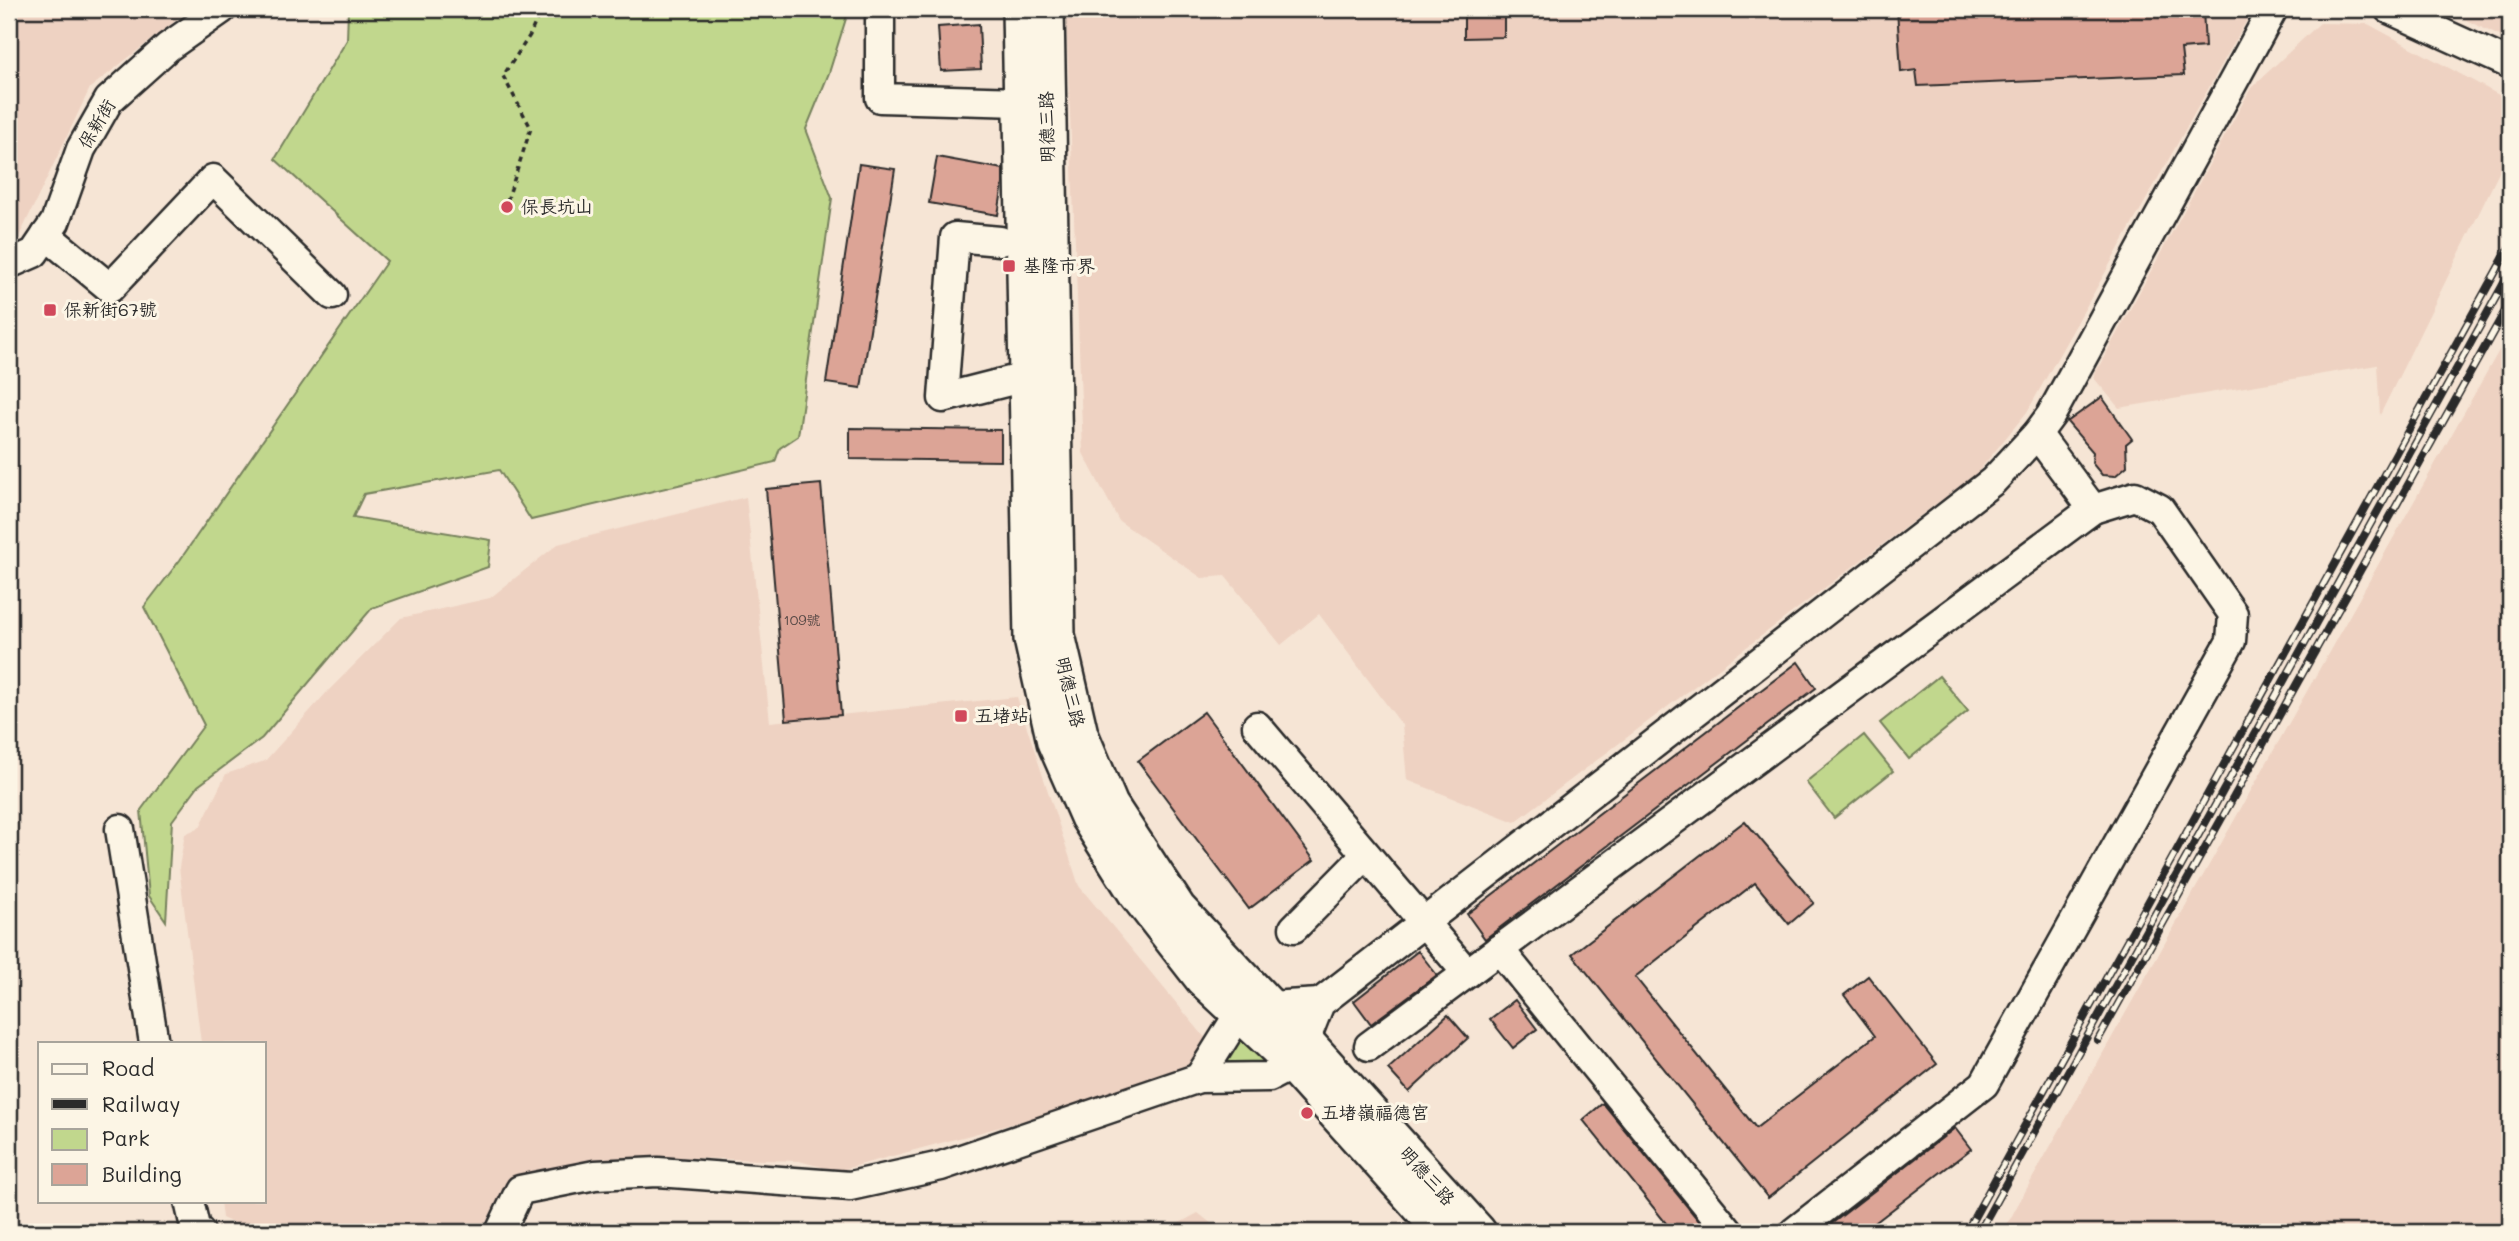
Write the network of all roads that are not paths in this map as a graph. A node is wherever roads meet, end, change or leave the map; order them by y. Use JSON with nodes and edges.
{"nodes":[{"id":1,"x":222,"y":9,"type":"edge"},
{"id":2,"x":880,"y":9,"type":"edge"},
{"id":3,"x":1020,"y":9,"type":"edge"},
{"id":4,"x":1046,"y":9,"type":"edge"},
{"id":5,"x":2273,"y":9,"type":"edge"},
{"id":6,"x":2389,"y":9,"type":"edge"},
{"id":7,"x":2510,"y":64,"type":"edge"},
{"id":8,"x":1021,"y":102,"type":"junction"},
{"id":9,"x":46,"y":235,"type":"junction"},
{"id":10,"x":1000,"y":241,"type":"dead end"},
{"id":11,"x":9,"y":264,"type":"edge"},
{"id":12,"x":332,"y":295,"type":"dead end"},
{"id":13,"x":1038,"y":377,"type":"junction"},
{"id":14,"x":2037,"y":434,"type":"junction"},
{"id":15,"x":2093,"y":509,"type":"junction"},
{"id":16,"x":1257,"y":726,"type":"dead end"},
{"id":17,"x":120,"y":829,"type":"dead end"},
{"id":18,"x":1366,"y":855,"type":"junction"},
{"id":19,"x":1424,"y":922,"type":"junction"},
{"id":20,"x":1294,"y":928,"type":"dead end"},
{"id":21,"x":1499,"y":949,"type":"junction"},
{"id":22,"x":1467,"y":973,"type":"junction"},
{"id":23,"x":1320,"y":1003,"type":"junction"},
{"id":24,"x":1254,"y":1010,"type":"junction"},
{"id":25,"x":154,"y":1042,"type":"edge"},
{"id":26,"x":1369,"y":1046,"type":"dead end"},
{"id":27,"x":1298,"y":1053,"type":"junction"},
{"id":28,"x":1199,"y":1078,"type":"junction"},
{"id":29,"x":189,"y":1202,"type":"edge"},
{"id":30,"x":200,"y":1232,"type":"edge"},
{"id":31,"x":500,"y":1232,"type":"edge"},
{"id":32,"x":1443,"y":1232,"type":"edge"},
{"id":33,"x":1478,"y":1232,"type":"edge"},
{"id":34,"x":1729,"y":1232,"type":"edge"},
{"id":35,"x":1794,"y":1232,"type":"edge"}],
"edges":[{"from":1,"to":9,"type":"street","name":"保新街"},
{"from":2,"to":8,"type":"street"},
{"from":3,"to":8,"type":"main road","name":"明德三路"},
{"from":4,"to":13,"type":"main road","name":"明德三路"},
{"from":5,"to":14,"type":"street"},
{"from":6,"to":7,"type":"street"},
{"from":8,"to":13,"type":"main road","name":"明德三路"},
{"from":9,"to":11,"type":"street","name":"保新街"},
{"from":9,"to":12,"type":"street"},
{"from":10,"to":13,"type":"street"},
{"from":13,"to":24,"type":"main road","name":"明德三路"},
{"from":14,"to":15,"type":"street"},
{"from":14,"to":19,"type":"street"},
{"from":15,"to":21,"type":"street"},
{"from":15,"to":35,"type":"street"},
{"from":16,"to":18,"type":"street"},
{"from":17,"to":25,"type":"street"},
{"from":18,"to":19,"type":"street"},
{"from":18,"to":20,"type":"street"},
{"from":19,"to":22,"type":"street"},
{"from":19,"to":23,"type":"street"},
{"from":21,"to":22,"type":"street"},
{"from":21,"to":34,"type":"street"},
{"from":22,"to":26,"type":"street"},
{"from":23,"to":24,"type":"street"},
{"from":23,"to":27,"type":"street"},
{"from":24,"to":27,"type":"main road","name":"明德三路"},
{"from":24,"to":28,"type":"street"},
{"from":27,"to":28,"type":"street"},
{"from":27,"to":32,"type":"main road","name":"明德三路"},
{"from":27,"to":33,"type":"main road","name":"明德三路"},
{"from":28,"to":31,"type":"street"},
{"from":29,"to":30,"type":"street"}]}
